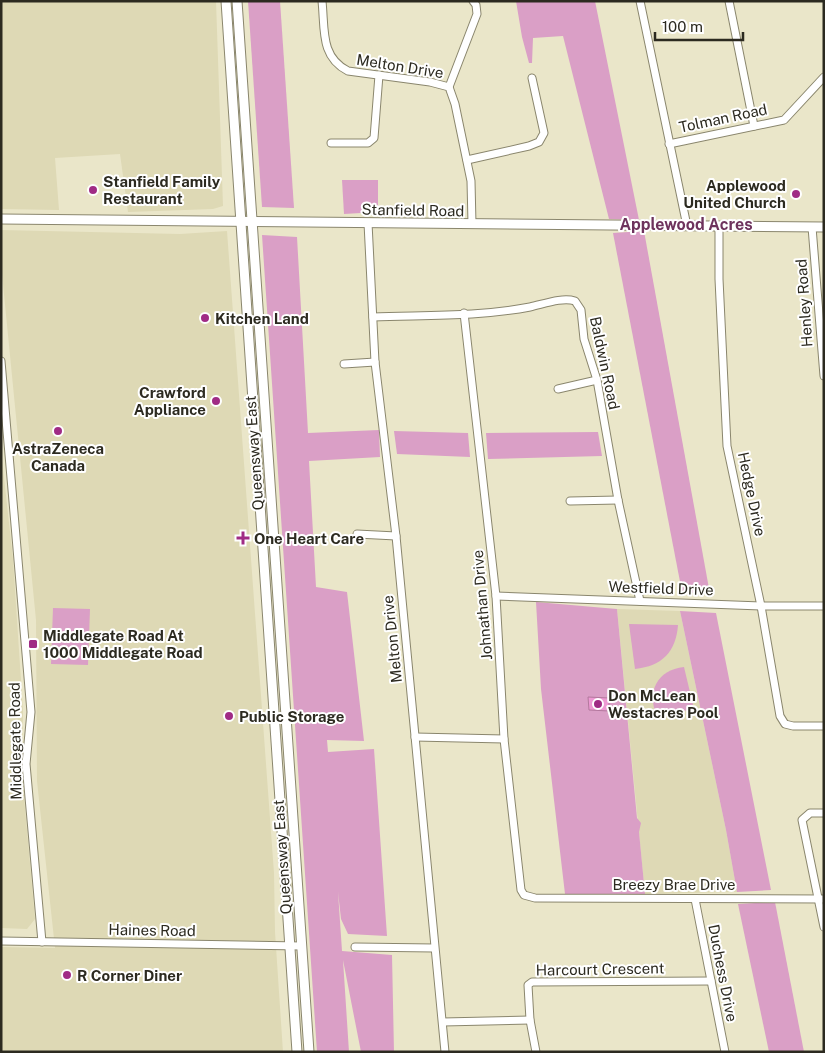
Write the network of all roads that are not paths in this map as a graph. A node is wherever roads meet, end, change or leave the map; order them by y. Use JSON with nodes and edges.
{"nodes":[{"id":1,"x":226,"y":1,"type":"edge"},
{"id":2,"x":236,"y":1,"type":"edge"},
{"id":3,"x":322,"y":1,"type":"edge"},
{"id":4,"x":473,"y":1,"type":"edge"},
{"id":5,"x":640,"y":1,"type":"edge"},
{"id":6,"x":729,"y":1,"type":"edge"},
{"id":7,"x":379,"y":76,"type":"junction"},
{"id":8,"x":532,"y":78,"type":"dead end"},
{"id":9,"x":824,"y":78,"type":"edge"},
{"id":10,"x":448,"y":87,"type":"junction"},
{"id":11,"x":754,"y":126,"type":"junction"},
{"id":12,"x":331,"y":144,"type":"dead end"},
{"id":13,"x":669,"y":144,"type":"junction"},
{"id":14,"x":467,"y":160,"type":"junction"},
{"id":15,"x":1,"y":218,"type":"edge"},
{"id":16,"x":242,"y":221,"type":"junction"},
{"id":17,"x":252,"y":221,"type":"junction"},
{"id":18,"x":368,"y":223,"type":"junction"},
{"id":19,"x":472,"y":224,"type":"junction"},
{"id":20,"x":687,"y":226,"type":"junction"},
{"id":21,"x":719,"y":227,"type":"junction"},
{"id":22,"x":812,"y":227,"type":"junction"},
{"id":23,"x":824,"y":227,"type":"edge"},
{"id":24,"x":464,"y":313,"type":"junction"},
{"id":25,"x":373,"y":317,"type":"junction"},
{"id":26,"x":1,"y":361,"type":"edge"},
{"id":27,"x":375,"y":362,"type":"junction"},
{"id":28,"x":344,"y":364,"type":"dead end"},
{"id":29,"x":824,"y":376,"type":"edge"},
{"id":30,"x":597,"y":380,"type":"junction"},
{"id":31,"x":558,"y":389,"type":"dead end"},
{"id":32,"x":618,"y":500,"type":"junction"},
{"id":33,"x":570,"y":501,"type":"dead end"},
{"id":34,"x":357,"y":534,"type":"dead end"},
{"id":35,"x":396,"y":536,"type":"junction"},
{"id":36,"x":496,"y":596,"type":"junction"},
{"id":37,"x":640,"y":601,"type":"junction"},
{"id":38,"x":761,"y":606,"type":"junction"},
{"id":39,"x":824,"y":606,"type":"edge"},
{"id":40,"x":824,"y":726,"type":"edge"},
{"id":41,"x":415,"y":737,"type":"junction"},
{"id":42,"x":504,"y":739,"type":"junction"},
{"id":43,"x":824,"y":812,"type":"edge"},
{"id":44,"x":524,"y":895,"type":"joint"},
{"id":45,"x":695,"y":899,"type":"junction"},
{"id":46,"x":821,"y":899,"type":"edge"},
{"id":47,"x":824,"y":927,"type":"edge"},
{"id":48,"x":1,"y":941,"type":"edge"},
{"id":49,"x":42,"y":942,"type":"junction"},
{"id":50,"x":290,"y":946,"type":"junction"},
{"id":51,"x":302,"y":946,"type":"junction"},
{"id":52,"x":355,"y":947,"type":"dead end"},
{"id":53,"x":434,"y":948,"type":"junction"},
{"id":54,"x":710,"y":981,"type":"junction"},
{"id":55,"x":530,"y":1020,"type":"junction"},
{"id":56,"x":443,"y":1022,"type":"junction"},
{"id":57,"x":297,"y":1052,"type":"edge"},
{"id":58,"x":310,"y":1052,"type":"edge"},
{"id":59,"x":445,"y":1052,"type":"edge"},
{"id":60,"x":536,"y":1052,"type":"edge"},
{"id":61,"x":725,"y":1052,"type":"edge"}],
"edges":[{"from":1,"to":16,"type":"main road","name":"Queensway East"},
{"from":2,"to":17,"type":"main road","name":"Queensway East"},
{"from":3,"to":7,"type":"street","name":"Melton Drive"},
{"from":4,"to":10,"type":"street"},
{"from":5,"to":13,"type":"street"},
{"from":6,"to":11,"type":"street"},
{"from":7,"to":10,"type":"street","name":"Melton Drive"},
{"from":7,"to":12,"type":"street"},
{"from":8,"to":14,"type":"street"},
{"from":9,"to":11,"type":"street","name":"Tolman Road"},
{"from":10,"to":14,"type":"street","name":"Melton Drive"},
{"from":11,"to":13,"type":"street","name":"Tolman Road"},
{"from":13,"to":20,"type":"street"},
{"from":14,"to":19,"type":"street","name":"Melton Drive"},
{"from":15,"to":16,"type":"main road","name":"Stanfield Road"},
{"from":16,"to":17,"type":"main road","name":"Stanfield Road"},
{"from":16,"to":50,"type":"main road","name":"Queensway East"},
{"from":17,"to":18,"type":"main road","name":"Stanfield Road"},
{"from":17,"to":51,"type":"main road","name":"Queensway East"},
{"from":18,"to":19,"type":"main road","name":"Stanfield Road"},
{"from":18,"to":25,"type":"street","name":"Melton Drive"},
{"from":19,"to":20,"type":"main road","name":"Stanfield Road"},
{"from":20,"to":21,"type":"main road","name":"Stanfield Road"},
{"from":21,"to":22,"type":"main road","name":"Stanfield Road"},
{"from":21,"to":38,"type":"street","name":"Hedge Drive"},
{"from":22,"to":23,"type":"main road","name":"Stanfield Road"},
{"from":22,"to":29,"type":"street","name":"Henley Road"},
{"from":24,"to":25,"type":"street","name":"Baldwin Road"},
{"from":24,"to":30,"type":"street","name":"Baldwin Road"},
{"from":24,"to":36,"type":"street","name":"Johnathan Drive"},
{"from":25,"to":27,"type":"street","name":"Melton Drive"},
{"from":26,"to":49,"type":"street","name":"Middlegate Road"},
{"from":27,"to":28,"type":"street"},
{"from":27,"to":35,"type":"street","name":"Melton Drive"},
{"from":30,"to":31,"type":"street"},
{"from":30,"to":32,"type":"street","name":"Baldwin Road"},
{"from":32,"to":33,"type":"street"},
{"from":32,"to":37,"type":"street","name":"Baldwin Road"},
{"from":34,"to":35,"type":"street"},
{"from":35,"to":41,"type":"street","name":"Melton Drive"},
{"from":36,"to":37,"type":"street","name":"Westfield Drive"},
{"from":36,"to":42,"type":"street","name":"Johnathan Drive"},
{"from":37,"to":38,"type":"street","name":"Westfield Drive"},
{"from":38,"to":39,"type":"street","name":"Westfield Drive"},
{"from":38,"to":40,"type":"street","name":"Hedge Drive"},
{"from":41,"to":42,"type":"street"},
{"from":41,"to":53,"type":"street","name":"Melton Drive"},
{"from":42,"to":44,"type":"street","name":"Johnathan Drive"},
{"from":43,"to":46,"type":"street"},
{"from":44,"to":45,"type":"street","name":"Breezy Brae Drive"},
{"from":45,"to":46,"type":"street","name":"Breezy Brae Drive"},
{"from":45,"to":54,"type":"street","name":"Duchess Drive"},
{"from":46,"to":47,"type":"street"},
{"from":48,"to":49,"type":"street","name":"Haines Road"},
{"from":49,"to":50,"type":"street","name":"Haines Road"},
{"from":50,"to":51,"type":"street","name":"Haines Road"},
{"from":50,"to":57,"type":"main road","name":"Queensway East"},
{"from":51,"to":58,"type":"main road","name":"Queensway East"},
{"from":52,"to":53,"type":"street"},
{"from":53,"to":56,"type":"street","name":"Melton Drive"},
{"from":54,"to":55,"type":"street","name":"Harcourt Crescent"},
{"from":54,"to":61,"type":"street","name":"Duchess Drive"},
{"from":55,"to":56,"type":"street"},
{"from":55,"to":60,"type":"street","name":"Harcourt Crescent"},
{"from":56,"to":59,"type":"street","name":"Melton Drive"}]}
